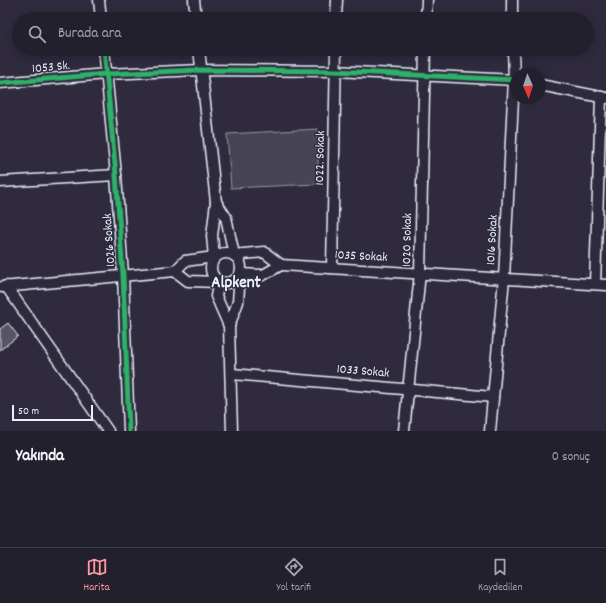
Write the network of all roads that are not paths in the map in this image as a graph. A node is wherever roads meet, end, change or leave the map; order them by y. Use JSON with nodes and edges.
{"nodes":[{"id":1,"x":99,"y":0,"type":"edge"},
{"id":2,"x":194,"y":0,"type":"edge"},
{"id":3,"x":337,"y":0,"type":"edge"},
{"id":4,"x":426,"y":0,"type":"edge"},
{"id":5,"x":512,"y":0,"type":"edge"},
{"id":6,"x":100,"y":12,"type":"edge"},
{"id":7,"x":195,"y":12,"type":"edge"},
{"id":8,"x":336,"y":12,"type":"edge"},
{"id":9,"x":426,"y":12,"type":"edge"},
{"id":10,"x":512,"y":12,"type":"edge"},
{"id":11,"x":105,"y":56,"type":"edge"},
{"id":12,"x":200,"y":56,"type":"edge"},
{"id":13,"x":336,"y":56,"type":"edge"},
{"id":14,"x":425,"y":56,"type":"edge"},
{"id":15,"x":513,"y":56,"type":"edge"},
{"id":16,"x":514,"y":68,"type":"edge"},
{"id":17,"x":201,"y":70,"type":"junction"},
{"id":18,"x":335,"y":71,"type":"junction"},
{"id":19,"x":106,"y":74,"type":"junction"},
{"id":20,"x":424,"y":75,"type":"junction"},
{"id":21,"x":510,"y":80,"type":"edge"},
{"id":22,"x":0,"y":83,"type":"edge"},
{"id":23,"x":546,"y":86,"type":"edge"},
{"id":24,"x":604,"y":97,"type":"edge"},
{"id":25,"x":514,"y":104,"type":"edge"},
{"id":26,"x":116,"y":175,"type":"junction"},
{"id":27,"x":0,"y":182,"type":"edge"},
{"id":28,"x":216,"y":202,"type":"junction"},
{"id":29,"x":234,"y":255,"type":"junction"},
{"id":30,"x":214,"y":257,"type":"junction"},
{"id":31,"x":282,"y":265,"type":"junction"},
{"id":32,"x":332,"y":268,"type":"junction"},
{"id":33,"x":175,"y":271,"type":"junction"},
{"id":34,"x":420,"y":273,"type":"junction"},
{"id":35,"x":123,"y":274,"type":"junction"},
{"id":36,"x":240,"y":274,"type":"junction"},
{"id":37,"x":504,"y":278,"type":"junction"},
{"id":38,"x":219,"y":282,"type":"junction"},
{"id":39,"x":595,"y":284,"type":"junction"},
{"id":40,"x":606,"y":285,"type":"edge"},
{"id":41,"x":3,"y":287,"type":"edge"},
{"id":42,"x":229,"y":326,"type":"junction"},
{"id":43,"x":232,"y":374,"type":"junction"},
{"id":44,"x":408,"y":389,"type":"junction"},
{"id":45,"x":493,"y":397,"type":"junction"},
{"id":46,"x":108,"y":431,"type":"edge"},
{"id":47,"x":129,"y":431,"type":"edge"},
{"id":48,"x":232,"y":431,"type":"edge"},
{"id":49,"x":404,"y":431,"type":"edge"},
{"id":50,"x":490,"y":431,"type":"edge"}],
"edges":[{"from":1,"to":6,"type":"street"},
{"from":2,"to":7,"type":"street"},
{"from":3,"to":8,"type":"street"},
{"from":4,"to":9,"type":"street"},
{"from":5,"to":10,"type":"street"},
{"from":11,"to":19,"type":"street","name":"1026 Sokak"},
{"from":12,"to":17,"type":"street"},
{"from":13,"to":18,"type":"street","name":"1022. Sokak"},
{"from":14,"to":20,"type":"street","name":"1020 Sokak"},
{"from":15,"to":16,"type":"street","name":"1016 Sokak"},
{"from":17,"to":18,"type":"street","name":"1053 Sk."},
{"from":17,"to":19,"type":"street","name":"1053 Sk."},
{"from":17,"to":28,"type":"street"},
{"from":18,"to":20,"type":"street","name":"1053 Sk."},
{"from":18,"to":32,"type":"street","name":"1022. Sokak"},
{"from":19,"to":22,"type":"street","name":"1053 Sk."},
{"from":19,"to":26,"type":"street","name":"1026 Sokak"},
{"from":20,"to":21,"type":"street","name":"1053 Sk."},
{"from":20,"to":34,"type":"street","name":"1020 Sokak"},
{"from":23,"to":24,"type":"street"},
{"from":24,"to":39,"type":"street"},
{"from":25,"to":37,"type":"street","name":"1016 Sokak"},
{"from":26,"to":27,"type":"street"},
{"from":26,"to":35,"type":"street","name":"1026 Sokak"},
{"from":28,"to":29,"type":"street"},
{"from":28,"to":30,"type":"street"},
{"from":29,"to":30,"type":"street"},
{"from":29,"to":31,"type":"street"},
{"from":29,"to":36,"type":"street"},
{"from":30,"to":33,"type":"street"},
{"from":30,"to":38,"type":"street"},
{"from":31,"to":32,"type":"street","name":"1035 Sokak"},
{"from":31,"to":36,"type":"street"},
{"from":32,"to":34,"type":"street","name":"1035 Sokak"},
{"from":33,"to":35,"type":"street"},
{"from":33,"to":38,"type":"street"},
{"from":34,"to":37,"type":"street","name":"1035 Sokak"},
{"from":34,"to":44,"type":"street","name":"1020 Sokak"},
{"from":35,"to":41,"type":"street"},
{"from":35,"to":47,"type":"street","name":"1026 Sokak"},
{"from":36,"to":38,"type":"street"},
{"from":36,"to":42,"type":"street"},
{"from":37,"to":39,"type":"street","name":"1035 Sokak"},
{"from":37,"to":45,"type":"street","name":"1016 Sokak"},
{"from":38,"to":42,"type":"street"},
{"from":39,"to":40,"type":"street","name":"1035 Sokak"},
{"from":41,"to":46,"type":"street"},
{"from":42,"to":43,"type":"street"},
{"from":43,"to":44,"type":"street","name":"1033 Sokak"},
{"from":43,"to":48,"type":"street"},
{"from":44,"to":45,"type":"street","name":"1033 Sokak"},
{"from":44,"to":49,"type":"street","name":"1020 Sokak"},
{"from":45,"to":50,"type":"street","name":"1016 Sokak"}]}
